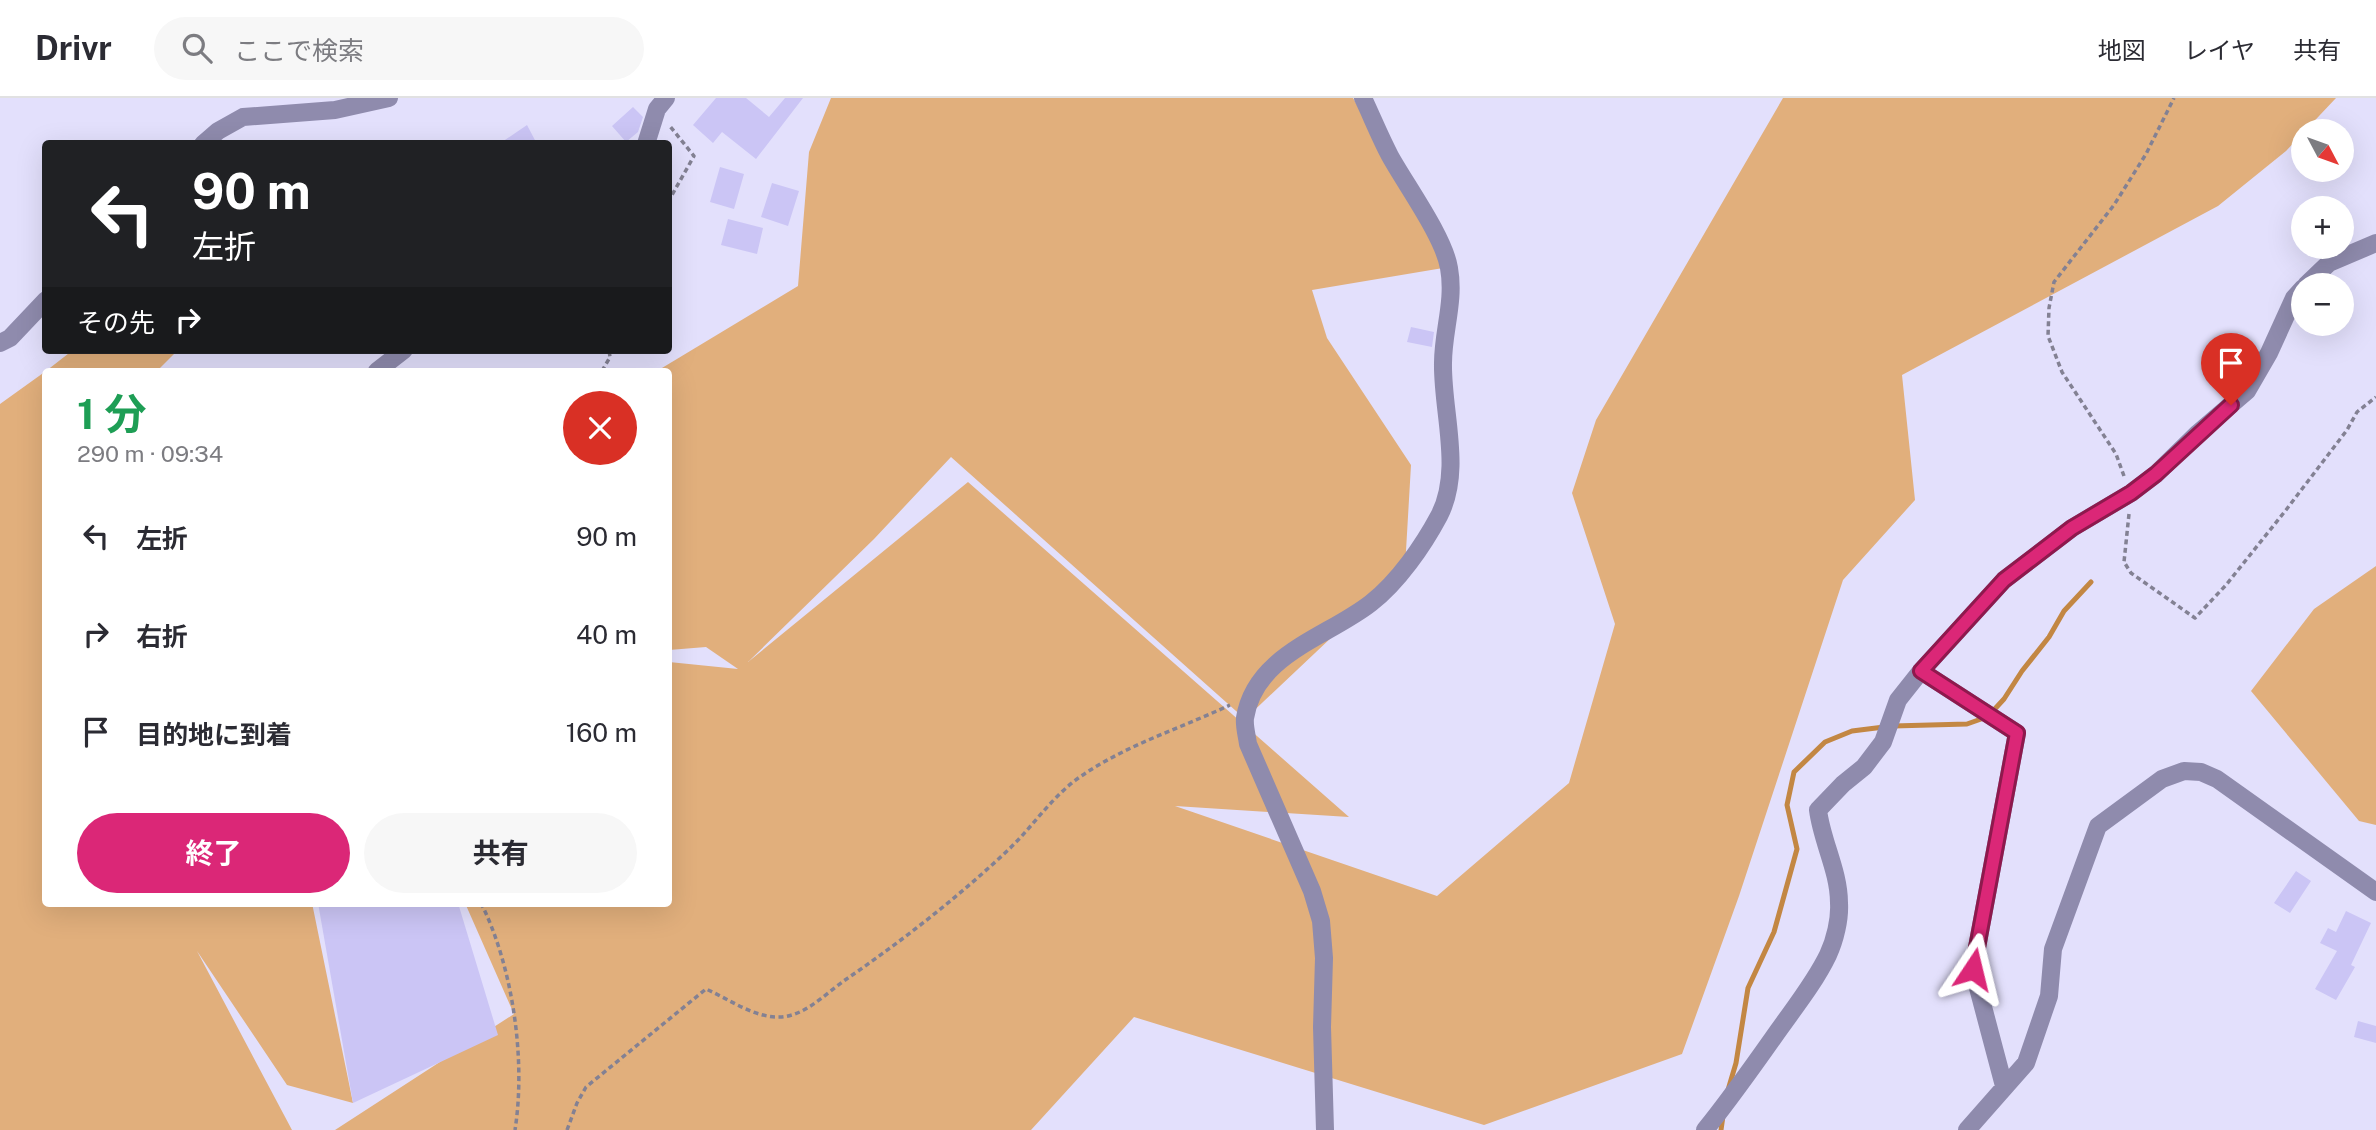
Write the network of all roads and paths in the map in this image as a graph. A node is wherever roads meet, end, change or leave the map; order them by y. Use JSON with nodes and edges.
{"nodes":[{"id":1,"x":389,"y":98,"type":"edge"},
{"id":2,"x":1363,"y":98,"type":"edge"},
{"id":3,"x":2174,"y":98,"type":"edge"},
{"id":4,"x":662,"y":103,"type":"edge"},
{"id":5,"x":208,"y":140,"type":"edge"},
{"id":6,"x":648,"y":140,"type":"edge"},
{"id":7,"x":672,"y":195,"type":"edge"},
{"id":8,"x":2376,"y":243,"type":"edge"},
{"id":9,"x":2319,"y":273,"type":"edge"},
{"id":10,"x":42,"y":304,"type":"edge"},
{"id":11,"x":2291,"y":305,"type":"edge"},
{"id":12,"x":0,"y":343,"type":"edge"},
{"id":13,"x":399,"y":354,"type":"edge"},
{"id":14,"x":381,"y":368,"type":"edge"},
{"id":15,"x":2376,"y":397,"type":"edge"},
{"id":16,"x":2131,"y":493,"type":"junction"},
{"id":17,"x":1921,"y":671,"type":"junction"},
{"id":18,"x":1254,"y":694,"type":"junction"},
{"id":19,"x":2376,"y":892,"type":"edge"},
{"id":20,"x":482,"y":907,"type":"edge"},
{"id":21,"x":2004,"y":1086,"type":"junction"},
{"id":22,"x":515,"y":1130,"type":"edge"},
{"id":23,"x":567,"y":1130,"type":"edge"},
{"id":24,"x":1325,"y":1130,"type":"edge"},
{"id":25,"x":1705,"y":1130,"type":"edge"},
{"id":26,"x":1967,"y":1130,"type":"edge"}],
"edges":[{"from":1,"to":5,"type":"street"},
{"from":2,"to":18,"type":"street"},
{"from":3,"to":16,"type":"path"},
{"from":4,"to":6,"type":"street"},
{"from":4,"to":7,"type":"path"},
{"from":8,"to":9,"type":"street"},
{"from":10,"to":12,"type":"street"},
{"from":11,"to":16,"type":"street"},
{"from":13,"to":14,"type":"street"},
{"from":15,"to":16,"type":"path"},
{"from":16,"to":17,"type":"street"},
{"from":17,"to":21,"type":"street"},
{"from":17,"to":25,"type":"street"},
{"from":18,"to":23,"type":"path"},
{"from":18,"to":24,"type":"street"},
{"from":19,"to":21,"type":"street"},
{"from":20,"to":22,"type":"path"},
{"from":21,"to":26,"type":"street"}]}
